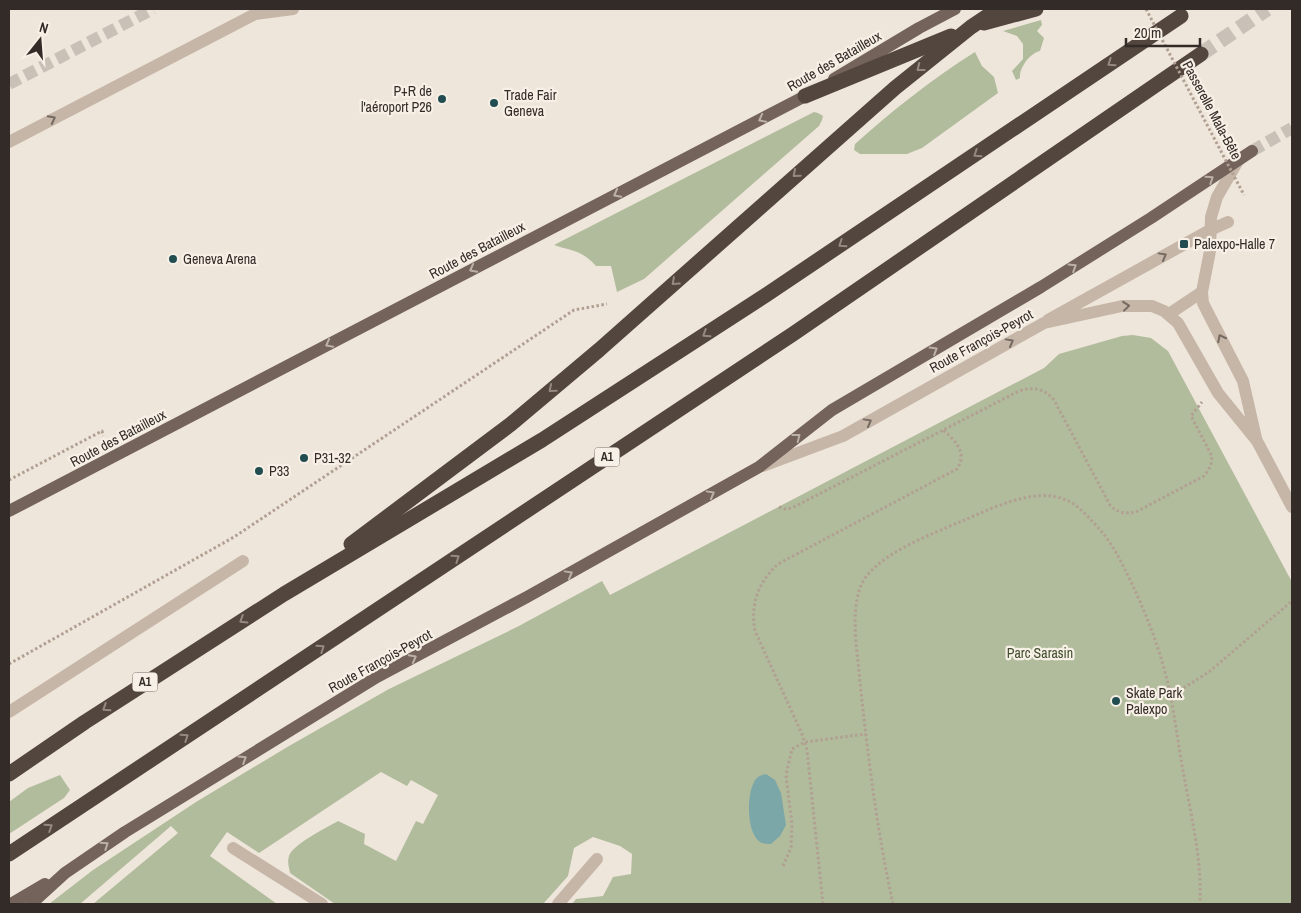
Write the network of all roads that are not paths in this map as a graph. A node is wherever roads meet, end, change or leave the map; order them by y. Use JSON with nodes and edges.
{"nodes":[{"id":1,"x":293,"y":9,"type":"edge"},
{"id":2,"x":955,"y":9,"type":"edge"},
{"id":3,"x":998,"y":9,"type":"edge"},
{"id":4,"x":1036,"y":9,"type":"edge"},
{"id":5,"x":1181,"y":16,"type":"dead end"},
{"id":6,"x":971,"y":27,"type":"junction"},
{"id":7,"x":1201,"y":54,"type":"tunnel mouth"},
{"id":8,"x":805,"y":96,"type":"junction"},
{"id":9,"x":9,"y":142,"type":"edge"},
{"id":10,"x":1252,"y":151,"type":"tunnel mouth"},
{"id":11,"x":1239,"y":159,"type":"junction"},
{"id":12,"x":1228,"y":222,"type":"dead end"},
{"id":13,"x":1210,"y":230,"type":"junction"},
{"id":14,"x":1202,"y":292,"type":"junction"},
{"id":15,"x":1169,"y":314,"type":"junction"},
{"id":16,"x":1044,"y":323,"type":"junction"},
{"id":17,"x":1257,"y":441,"type":"junction"},
{"id":18,"x":758,"y":467,"type":"junction"},
{"id":19,"x":1292,"y":507,"type":"edge"},
{"id":20,"x":9,"y":511,"type":"edge"},
{"id":21,"x":243,"y":560,"type":"dead end"},
{"id":22,"x":284,"y":594,"type":"junction"},
{"id":23,"x":9,"y":712,"type":"edge"},
{"id":24,"x":9,"y":774,"type":"edge"},
{"id":25,"x":233,"y":848,"type":"dead end"},
{"id":26,"x":9,"y":854,"type":"edge"},
{"id":27,"x":597,"y":859,"type":"dead end"},
{"id":28,"x":65,"y":873,"type":"junction"},
{"id":29,"x":11,"y":904,"type":"edge"},
{"id":30,"x":31,"y":904,"type":"edge"},
{"id":31,"x":322,"y":904,"type":"edge"},
{"id":32,"x":558,"y":904,"type":"edge"}],
"edges":[{"from":9,"to":1,"type":"street","one_way":true},
{"from":2,"to":8,"type":"main road","name":"Route des Batailleux"},
{"from":3,"to":6,"type":"highway"},
{"from":4,"to":6,"type":"highway"},
{"from":5,"to":22,"type":"highway","number":"A1","one_way":true},
{"from":6,"to":8,"type":"highway"},
{"from":6,"to":22,"type":"highway","one_way":true},
{"from":26,"to":7,"type":"highway","number":"A1","one_way":true},
{"from":8,"to":20,"type":"main road","name":"Route des Batailleux","one_way":true},
{"from":10,"to":11,"type":"main road","name":"Route François-Peyrot"},
{"from":11,"to":13,"type":"street","name":"Route François-Peyrot"},
{"from":18,"to":11,"type":"main road","name":"Route François-Peyrot","one_way":true},
{"from":12,"to":13,"type":"street"},
{"from":13,"to":14,"type":"street","name":"Route François-Peyrot"},
{"from":16,"to":13,"type":"street","one_way":true},
{"from":14,"to":15,"type":"street"},
{"from":17,"to":14,"type":"street","name":"Route François-Peyrot","one_way":true},
{"from":16,"to":15,"type":"street","name":"Route François-Peyrot","one_way":true},
{"from":15,"to":17,"type":"street","name":"Route François-Peyrot"},
{"from":18,"to":16,"type":"street","name":"Route François-Peyrot","one_way":true},
{"from":17,"to":19,"type":"street","name":"Route François-Peyrot"},
{"from":28,"to":18,"type":"main road","name":"Route François-Peyrot","one_way":true},
{"from":21,"to":23,"type":"street"},
{"from":22,"to":24,"type":"highway","number":"A1","one_way":true},
{"from":25,"to":31,"type":"street"},
{"from":27,"to":32,"type":"street"},
{"from":28,"to":29,"type":"main road"},
{"from":28,"to":30,"type":"main road","name":"Route François-Peyrot"}]}
